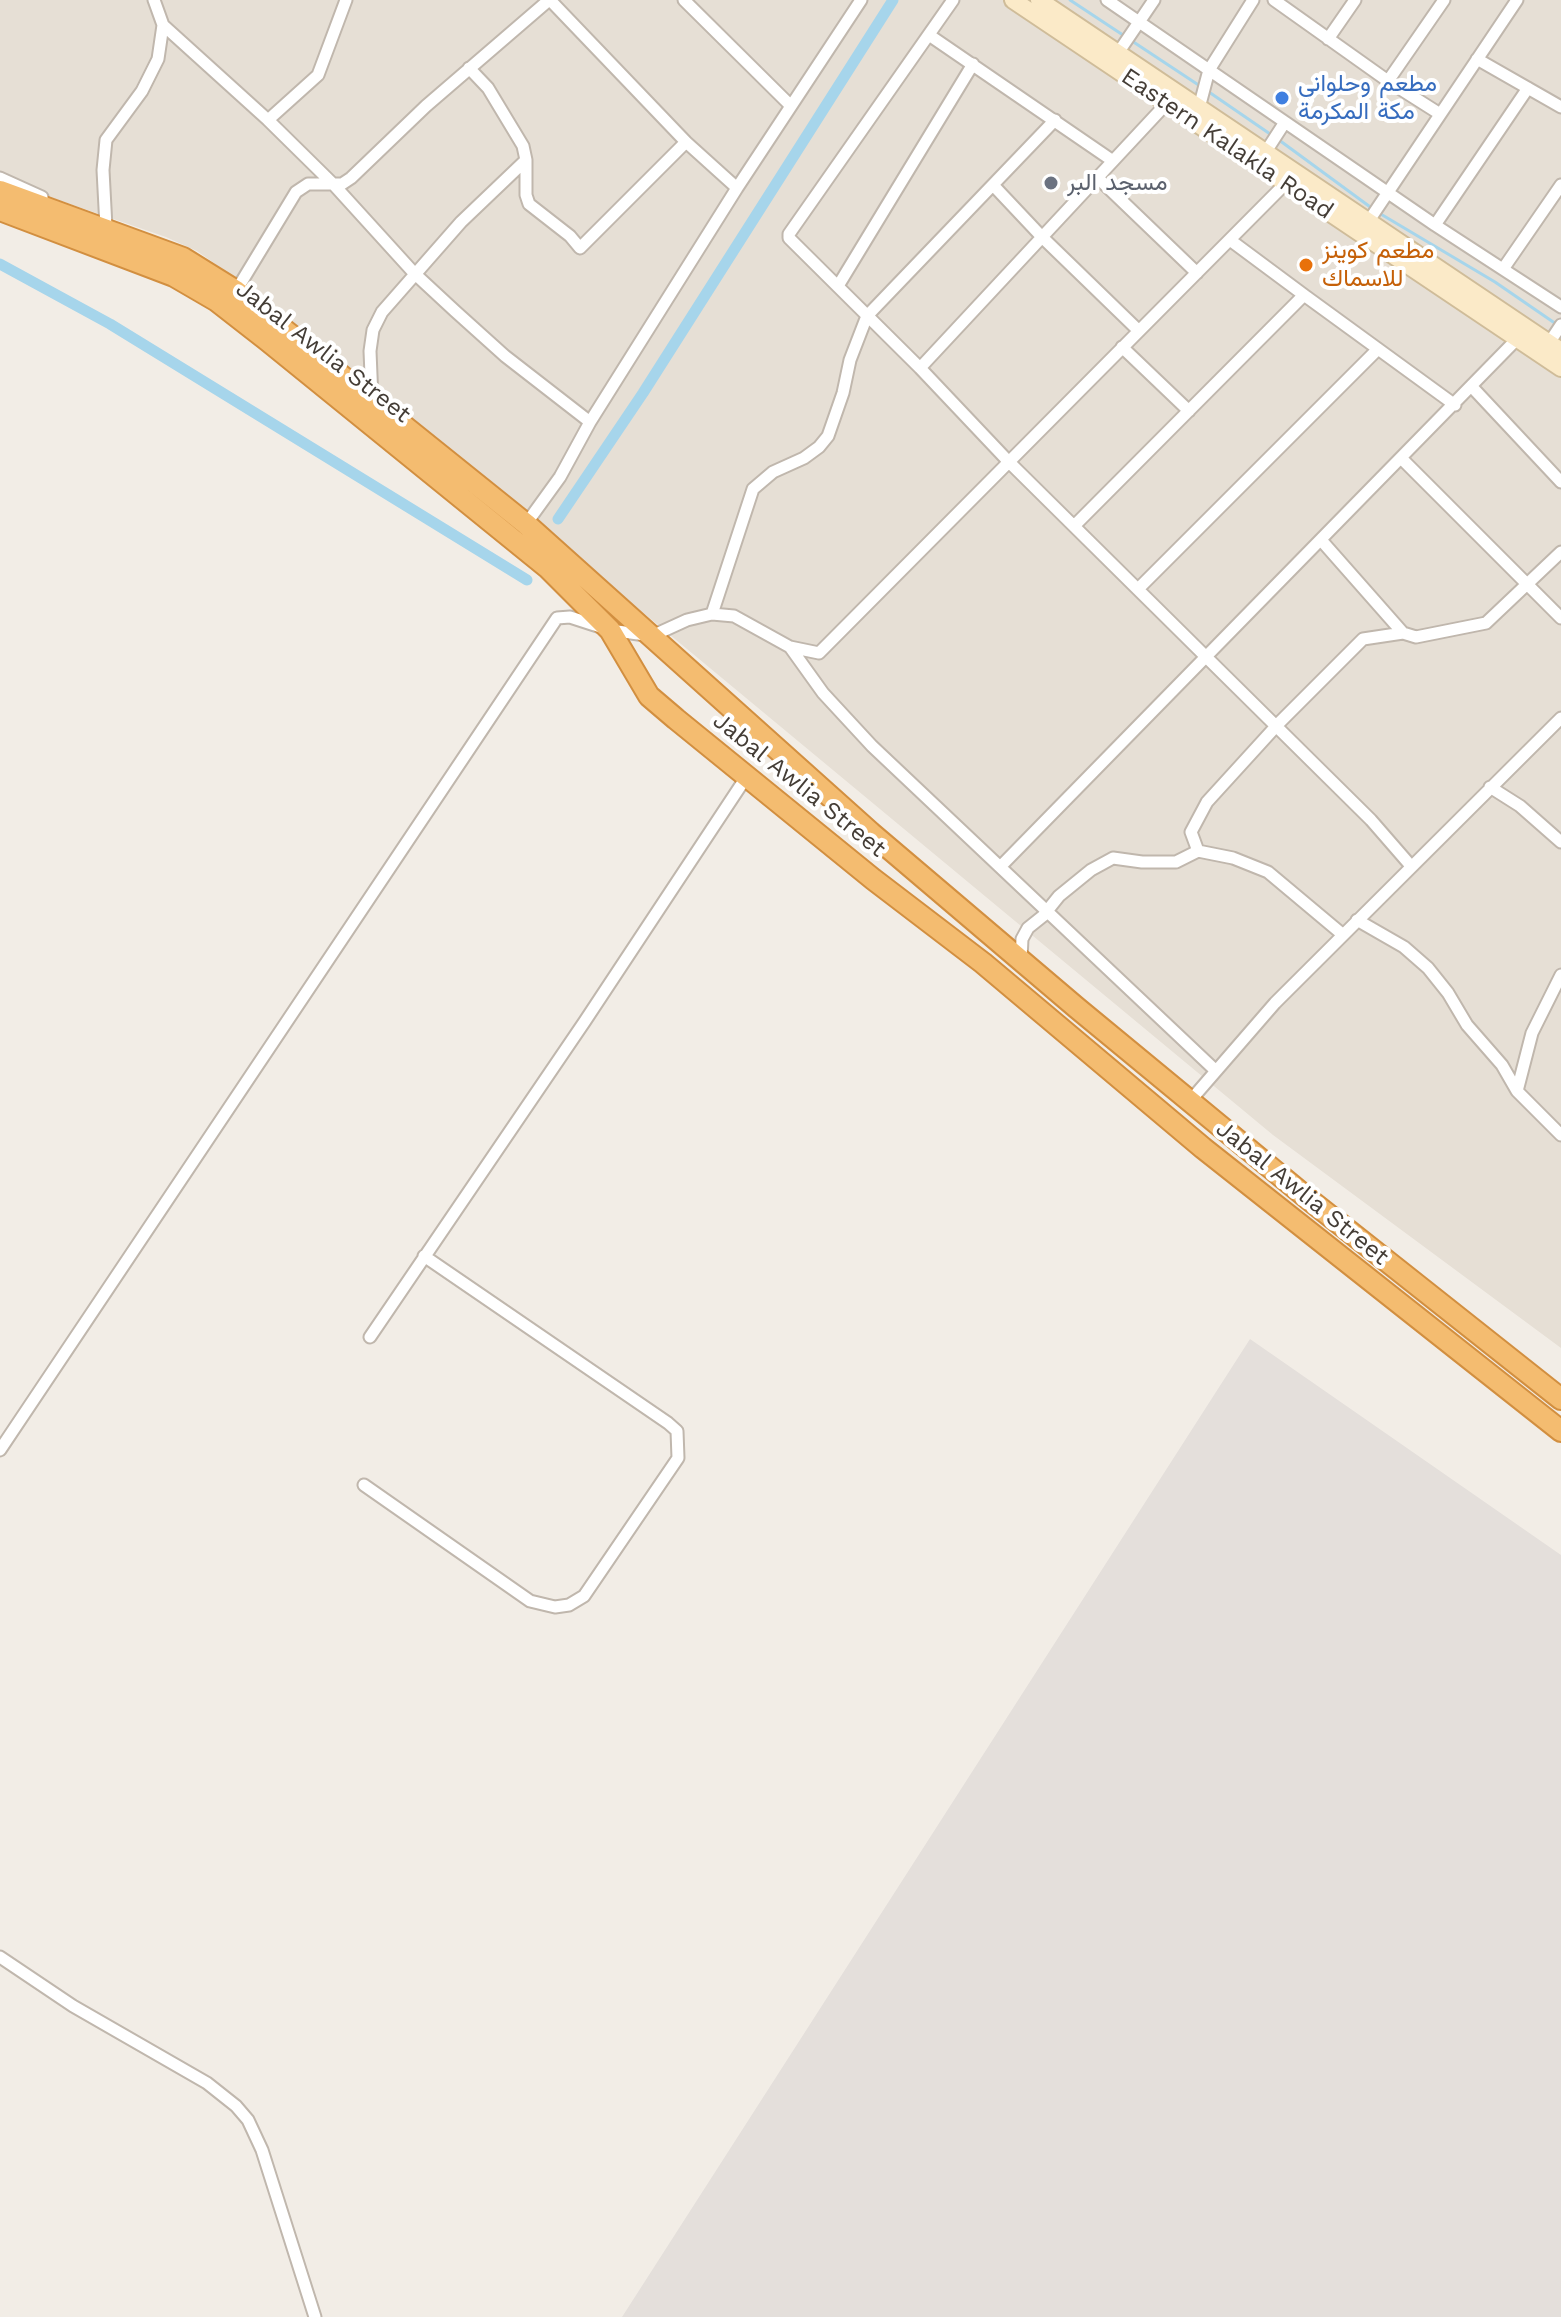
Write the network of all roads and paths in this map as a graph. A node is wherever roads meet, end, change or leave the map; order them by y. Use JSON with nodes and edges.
{"nodes":[{"id":1,"x":154,"y":0,"type":"edge"},
{"id":2,"x":346,"y":0,"type":"edge"},
{"id":3,"x":684,"y":0,"type":"edge"},
{"id":4,"x":861,"y":0,"type":"edge"},
{"id":5,"x":953,"y":0,"type":"edge"},
{"id":6,"x":1013,"y":0,"type":"edge"},
{"id":7,"x":1107,"y":0,"type":"edge"},
{"id":8,"x":1154,"y":0,"type":"edge"},
{"id":9,"x":1253,"y":0,"type":"edge"},
{"id":10,"x":1274,"y":0,"type":"edge"},
{"id":11,"x":1355,"y":0,"type":"edge"},
{"id":12,"x":1444,"y":0,"type":"edge"},
{"id":13,"x":1517,"y":0,"type":"edge"},
{"id":14,"x":545,"y":1,"type":"edge"},
{"id":15,"x":1045,"y":2,"type":"edge"},
{"id":16,"x":1139,"y":22,"type":"junction"},
{"id":17,"x":163,"y":25,"type":"junction"},
{"id":18,"x":929,"y":35,"type":"junction"},
{"id":19,"x":1328,"y":39,"type":"junction"},
{"id":20,"x":1118,"y":53,"type":"junction"},
{"id":21,"x":1477,"y":59,"type":"junction"},
{"id":22,"x":973,"y":64,"type":"junction"},
{"id":23,"x":469,"y":68,"type":"junction"},
{"id":24,"x":1209,"y":70,"type":"junction"},
{"id":25,"x":1388,"y":81,"type":"junction"},
{"id":26,"x":1528,"y":88,"type":"junction"},
{"id":27,"x":1167,"y":103,"type":"junction"},
{"id":28,"x":791,"y":106,"type":"junction"},
{"id":29,"x":1561,"y":107,"type":"edge"},
{"id":30,"x":1199,"y":108,"type":"junction"},
{"id":31,"x":1440,"y":114,"type":"junction"},
{"id":32,"x":268,"y":120,"type":"junction"},
{"id":33,"x":1055,"y":120,"type":"junction"},
{"id":34,"x":1285,"y":122,"type":"junction"},
{"id":35,"x":686,"y":142,"type":"junction"},
{"id":36,"x":1265,"y":153,"type":"junction"},
{"id":37,"x":526,"y":160,"type":"junction"},
{"id":38,"x":1113,"y":161,"type":"junction"},
{"id":39,"x":0,"y":178,"type":"edge"},
{"id":40,"x":1098,"y":178,"type":"junction"},
{"id":41,"x":1285,"y":184,"type":"junction"},
{"id":42,"x":334,"y":185,"type":"junction"},
{"id":43,"x":993,"y":185,"type":"junction"},
{"id":44,"x":1561,"y":185,"type":"edge"},
{"id":45,"x":737,"y":188,"type":"junction"},
{"id":46,"x":0,"y":191,"type":"edge"},
{"id":47,"x":1387,"y":192,"type":"junction"},
{"id":48,"x":0,"y":210,"type":"edge"},
{"id":49,"x":1435,"y":225,"type":"junction"},
{"id":50,"x":106,"y":227,"type":"junction"},
{"id":51,"x":1364,"y":228,"type":"junction"},
{"id":52,"x":1042,"y":237,"type":"junction"},
{"id":53,"x":1230,"y":240,"type":"junction"},
{"id":54,"x":148,"y":245,"type":"junction"},
{"id":55,"x":1503,"y":269,"type":"junction"},
{"id":56,"x":414,"y":273,"type":"junction"},
{"id":57,"x":1197,"y":273,"type":"junction"},
{"id":58,"x":838,"y":286,"type":"junction"},
{"id":59,"x":236,"y":291,"type":"junction"},
{"id":60,"x":1304,"y":295,"type":"junction"},
{"id":61,"x":1561,"y":307,"type":"edge"},
{"id":62,"x":867,"y":316,"type":"junction"},
{"id":63,"x":1561,"y":325,"type":"edge"},
{"id":64,"x":1139,"y":331,"type":"junction"},
{"id":65,"x":1517,"y":339,"type":"junction"},
{"id":66,"x":1122,"y":347,"type":"junction"},
{"id":67,"x":1555,"y":347,"type":"edge"},
{"id":68,"x":1377,"y":350,"type":"junction"},
{"id":69,"x":920,"y":368,"type":"junction"},
{"id":70,"x":1561,"y":368,"type":"edge"},
{"id":71,"x":1472,"y":387,"type":"junction"},
{"id":72,"x":372,"y":400,"type":"junction"},
{"id":73,"x":1455,"y":405,"type":"junction"},
{"id":74,"x":1189,"y":411,"type":"junction"},
{"id":75,"x":590,"y":422,"type":"junction"},
{"id":76,"x":1402,"y":459,"type":"junction"},
{"id":77,"x":1008,"y":461,"type":"junction"},
{"id":78,"x":1561,"y":482,"type":"edge"},
{"id":79,"x":526,"y":524,"type":"junction"},
{"id":80,"x":1074,"y":526,"type":"junction"},
{"id":81,"x":1321,"y":540,"type":"junction"},
{"id":82,"x":1561,"y":552,"type":"edge"},
{"id":83,"x":1528,"y":585,"type":"junction"},
{"id":84,"x":1139,"y":588,"type":"junction"},
{"id":85,"x":712,"y":614,"type":"junction"},
{"id":86,"x":1561,"y":618,"type":"edge"},
{"id":87,"x":610,"y":630,"type":"junction"},
{"id":88,"x":1403,"y":633,"type":"junction"},
{"id":89,"x":652,"y":636,"type":"junction"},
{"id":90,"x":790,"y":647,"type":"junction"},
{"id":91,"x":1206,"y":657,"type":"junction"},
{"id":92,"x":1561,"y":718,"type":"edge"},
{"id":93,"x":1276,"y":727,"type":"junction"},
{"id":94,"x":747,"y":776,"type":"junction"},
{"id":95,"x":1490,"y":787,"type":"junction"},
{"id":96,"x":1561,"y":842,"type":"edge"},
{"id":97,"x":1198,"y":851,"type":"junction"},
{"id":98,"x":1001,"y":866,"type":"junction"},
{"id":99,"x":1411,"y":866,"type":"junction"},
{"id":100,"x":1048,"y":910,"type":"junction"},
{"id":101,"x":1357,"y":920,"type":"junction"},
{"id":102,"x":1342,"y":934,"type":"junction"},
{"id":103,"x":1021,"y":959,"type":"junction"},
{"id":104,"x":1561,"y":975,"type":"edge"},
{"id":105,"x":1215,"y":1070,"type":"junction"},
{"id":106,"x":1517,"y":1091,"type":"junction"},
{"id":107,"x":1190,"y":1101,"type":"junction"},
{"id":108,"x":1561,"y":1135,"type":"edge"},
{"id":109,"x":424,"y":1256,"type":"junction"},
{"id":110,"x":370,"y":1337,"type":"dead end"},
{"id":111,"x":1561,"y":1399,"type":"edge"},
{"id":112,"x":1561,"y":1431,"type":"edge"},
{"id":113,"x":0,"y":1450,"type":"edge"},
{"id":114,"x":364,"y":1485,"type":"dead end"},
{"id":115,"x":0,"y":1957,"type":"edge"},
{"id":116,"x":315,"y":2317,"type":"edge"}],
"edges":[{"from":1,"to":17,"type":"street"},
{"from":2,"to":32,"type":"street"},
{"from":3,"to":28,"type":"street"},
{"from":4,"to":28,"type":"street"},
{"from":5,"to":18,"type":"street"},
{"from":6,"to":27,"type":"street","name":"Eastern Kalakla Road"},
{"from":7,"to":16,"type":"street"},
{"from":8,"to":16,"type":"street"},
{"from":9,"to":24,"type":"street"},
{"from":10,"to":19,"type":"street"},
{"from":11,"to":19,"type":"street"},
{"from":12,"to":25,"type":"street"},
{"from":13,"to":21,"type":"street"},
{"from":14,"to":23,"type":"street"},
{"from":14,"to":35,"type":"street"},
{"from":15,"to":20,"type":"street","name":"Eastern Kalakla Road"},
{"from":16,"to":20,"type":"street"},
{"from":16,"to":24,"type":"street"},
{"from":17,"to":32,"type":"street"},
{"from":17,"to":50,"type":"street"},
{"from":18,"to":22,"type":"street"},
{"from":18,"to":58,"type":"street"},
{"from":19,"to":25,"type":"street"},
{"from":20,"to":30,"type":"street","name":"Eastern Kalakla Road"},
{"from":21,"to":26,"type":"street"},
{"from":21,"to":31,"type":"street"},
{"from":22,"to":33,"type":"street"},
{"from":22,"to":58,"type":"street"},
{"from":23,"to":37,"type":"street"},
{"from":23,"to":42,"type":"street"},
{"from":24,"to":30,"type":"street"},
{"from":24,"to":34,"type":"street"},
{"from":25,"to":31,"type":"street"},
{"from":26,"to":29,"type":"street"},
{"from":26,"to":49,"type":"street"},
{"from":27,"to":38,"type":"street"},
{"from":27,"to":41,"type":"street","name":"Eastern Kalakla Road"},
{"from":28,"to":45,"type":"street"},
{"from":30,"to":36,"type":"street","name":"Eastern Kalakla Road"},
{"from":31,"to":47,"type":"street"},
{"from":32,"to":42,"type":"street"},
{"from":33,"to":38,"type":"street"},
{"from":33,"to":43,"type":"street"},
{"from":34,"to":36,"type":"street"},
{"from":34,"to":47,"type":"street"},
{"from":35,"to":37,"type":"street"},
{"from":35,"to":45,"type":"street"},
{"from":36,"to":51,"type":"street","name":"Eastern Kalakla Road"},
{"from":37,"to":56,"type":"street"},
{"from":38,"to":40,"type":"street"},
{"from":39,"to":50,"type":"street"},
{"from":40,"to":52,"type":"street"},
{"from":40,"to":57,"type":"street"},
{"from":41,"to":51,"type":"street","name":"Eastern Kalakla Road"},
{"from":41,"to":53,"type":"street"},
{"from":42,"to":56,"type":"street"},
{"from":42,"to":59,"type":"street"},
{"from":43,"to":52,"type":"street"},
{"from":43,"to":62,"type":"street"},
{"from":44,"to":55,"type":"street"},
{"from":45,"to":75,"type":"street"},
{"from":46,"to":54,"type":"highway","name":"Jabal Awlia Street"},
{"from":47,"to":49,"type":"street"},
{"from":47,"to":51,"type":"street"},
{"from":48,"to":87,"type":"highway","name":"Jabal Awlia Street"},
{"from":49,"to":55,"type":"street"},
{"from":50,"to":54,"type":"street"},
{"from":51,"to":65,"type":"street","name":"Eastern Kalakla Road"},
{"from":51,"to":67,"type":"street","name":"Eastern Kalakla Road"},
{"from":52,"to":64,"type":"street"},
{"from":52,"to":69,"type":"street"},
{"from":53,"to":57,"type":"street"},
{"from":53,"to":60,"type":"street"},
{"from":54,"to":59,"type":"highway","name":"Jabal Awlia Street"},
{"from":55,"to":61,"type":"street"},
{"from":56,"to":72,"type":"street"},
{"from":56,"to":75,"type":"street"},
{"from":57,"to":64,"type":"street"},
{"from":58,"to":62,"type":"street"},
{"from":59,"to":72,"type":"highway","name":"Jabal Awlia Street"},
{"from":60,"to":68,"type":"street"},
{"from":60,"to":74,"type":"street"},
{"from":62,"to":69,"type":"street"},
{"from":62,"to":85,"type":"street"},
{"from":63,"to":67,"type":"street"},
{"from":64,"to":66,"type":"street"},
{"from":65,"to":70,"type":"street","name":"Eastern Kalakla Road"},
{"from":65,"to":71,"type":"street"},
{"from":66,"to":74,"type":"street"},
{"from":66,"to":77,"type":"street"},
{"from":68,"to":73,"type":"street"},
{"from":68,"to":84,"type":"street"},
{"from":69,"to":77,"type":"street"},
{"from":71,"to":73,"type":"street"},
{"from":71,"to":78,"type":"street"},
{"from":72,"to":79,"type":"highway","name":"Jabal Awlia Street"},
{"from":73,"to":76,"type":"street"},
{"from":74,"to":80,"type":"street"},
{"from":75,"to":79,"type":"street"},
{"from":76,"to":81,"type":"street"},
{"from":76,"to":83,"type":"street"},
{"from":77,"to":80,"type":"street"},
{"from":77,"to":90,"type":"street"},
{"from":79,"to":89,"type":"highway","name":"Jabal Awlia Street"},
{"from":80,"to":84,"type":"street"},
{"from":81,"to":88,"type":"street"},
{"from":81,"to":91,"type":"street"},
{"from":82,"to":83,"type":"street"},
{"from":83,"to":86,"type":"street"},
{"from":83,"to":88,"type":"street"},
{"from":84,"to":91,"type":"street"},
{"from":85,"to":89,"type":"street"},
{"from":85,"to":90,"type":"street"},
{"from":87,"to":89,"type":"street"},
{"from":87,"to":94,"type":"highway","name":"Jabal Awlia Street"},
{"from":87,"to":113,"type":"street"},
{"from":88,"to":93,"type":"street"},
{"from":89,"to":103,"type":"highway","name":"Jabal Awlia Street"},
{"from":90,"to":98,"type":"street"},
{"from":91,"to":93,"type":"street"},
{"from":91,"to":98,"type":"street"},
{"from":92,"to":95,"type":"street"},
{"from":93,"to":97,"type":"street"},
{"from":93,"to":99,"type":"street"},
{"from":94,"to":109,"type":"street"},
{"from":94,"to":112,"type":"highway","name":"Jabal Awlia Street"},
{"from":95,"to":96,"type":"street"},
{"from":95,"to":99,"type":"street"},
{"from":97,"to":100,"type":"street"},
{"from":97,"to":102,"type":"street"},
{"from":98,"to":100,"type":"street"},
{"from":99,"to":101,"type":"street"},
{"from":100,"to":103,"type":"street"},
{"from":100,"to":105,"type":"street"},
{"from":101,"to":102,"type":"street"},
{"from":101,"to":106,"type":"street"},
{"from":102,"to":105,"type":"street"},
{"from":103,"to":107,"type":"highway","name":"Jabal Awlia Street"},
{"from":104,"to":106,"type":"street"},
{"from":105,"to":107,"type":"street"},
{"from":106,"to":108,"type":"street"},
{"from":107,"to":111,"type":"highway","name":"Jabal Awlia Street"},
{"from":109,"to":110,"type":"street"},
{"from":109,"to":114,"type":"street"},
{"from":115,"to":116,"type":"street"}]}
